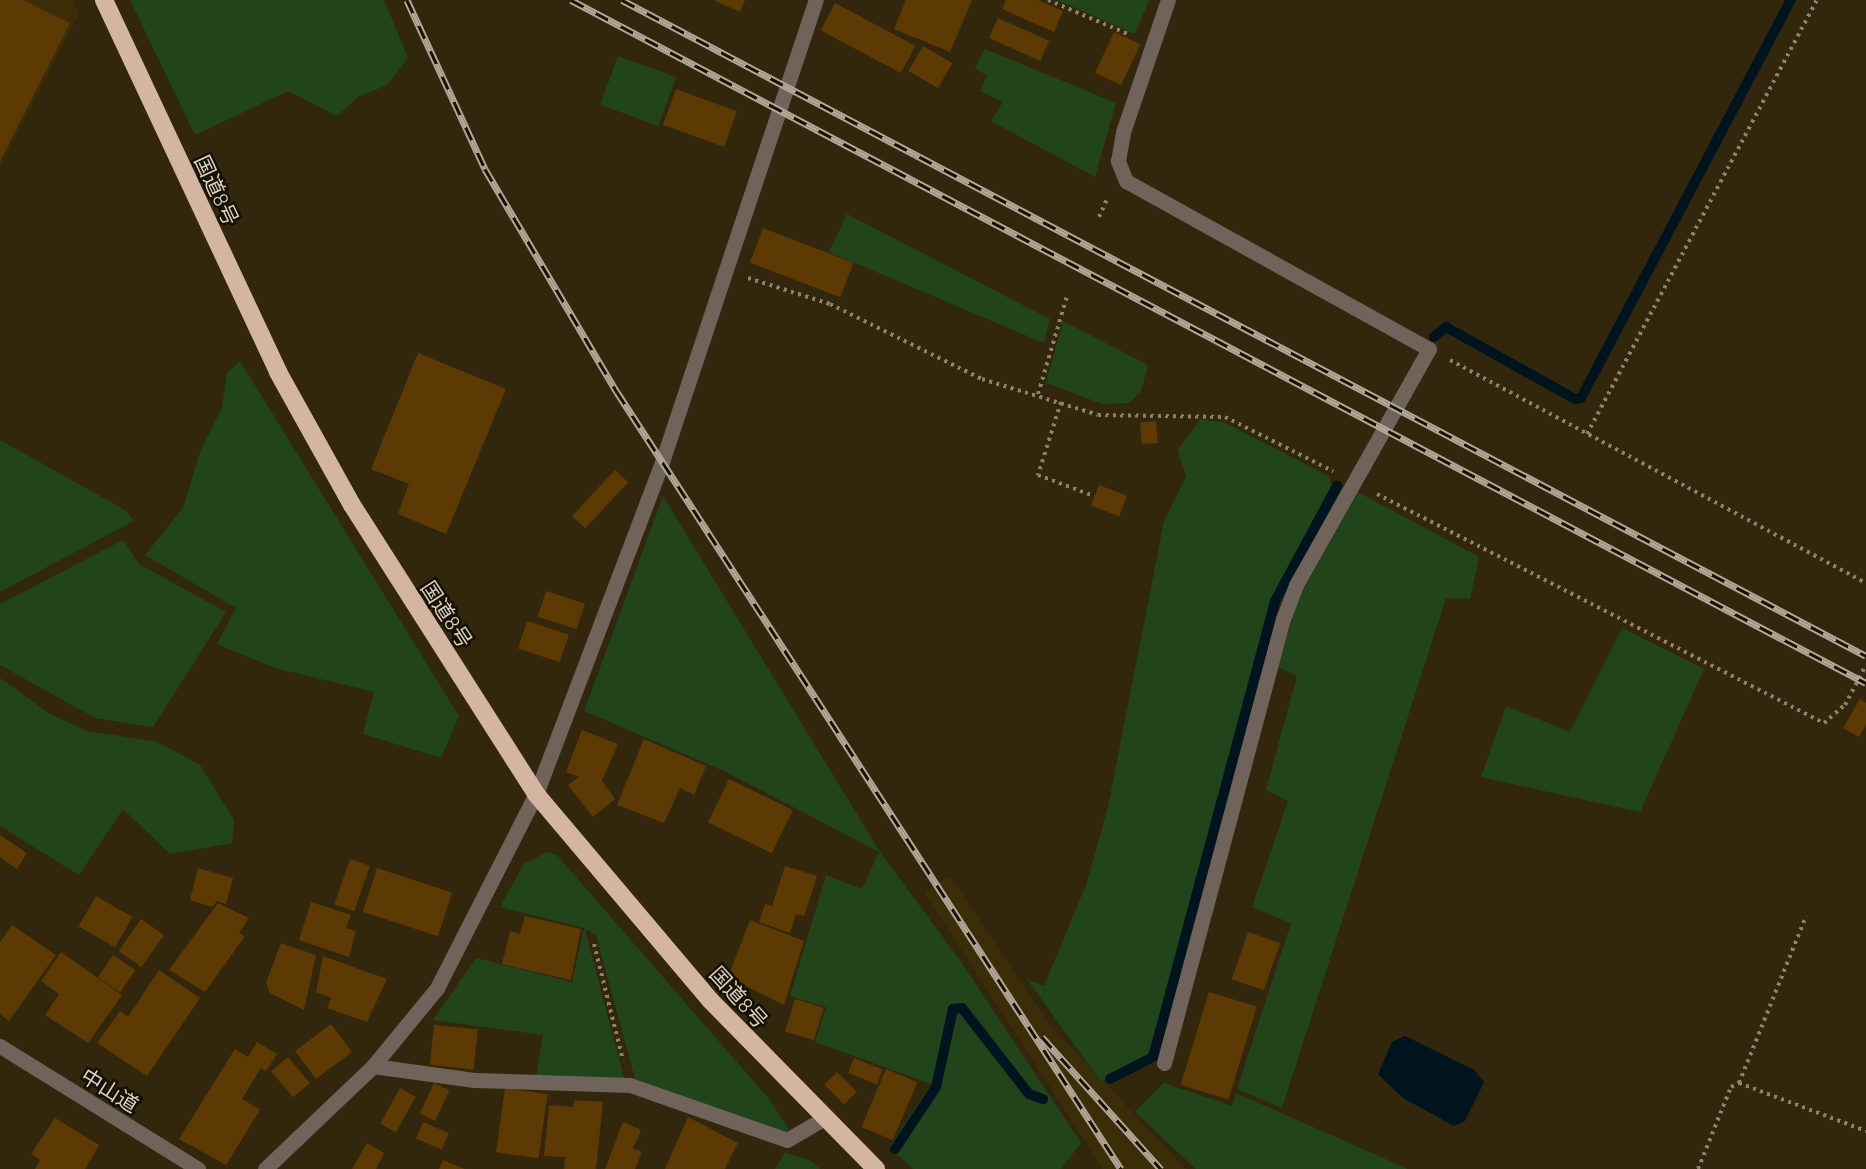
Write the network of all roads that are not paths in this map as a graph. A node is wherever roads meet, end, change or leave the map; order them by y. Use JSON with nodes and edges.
{"nodes":[{"id":1,"x":104,"y":0,"type":"edge"},
{"id":2,"x":816,"y":0,"type":"edge"},
{"id":3,"x":1168,"y":0,"type":"edge"},
{"id":4,"x":536,"y":794,"type":"junction"},
{"id":5,"x":0,"y":1046,"type":"edge"},
{"id":6,"x":1164,"y":1063,"type":"dead end"},
{"id":7,"x":373,"y":1066,"type":"junction"},
{"id":8,"x":823,"y":1119,"type":"junction"},
{"id":9,"x":198,"y":1169,"type":"edge"},
{"id":10,"x":265,"y":1169,"type":"edge"},
{"id":11,"x":876,"y":1169,"type":"edge"}],
"edges":[{"from":1,"to":4,"type":"highway","name":"国道8号"},
{"from":2,"to":4,"type":"street"},
{"from":3,"to":6,"type":"street"},
{"from":4,"to":7,"type":"street"},
{"from":4,"to":8,"type":"highway","name":"国道8号"},
{"from":5,"to":9,"type":"street","name":"中山道"},
{"from":7,"to":8,"type":"street"},
{"from":7,"to":10,"type":"street"},
{"from":8,"to":11,"type":"highway","name":"国道8号"}]}
